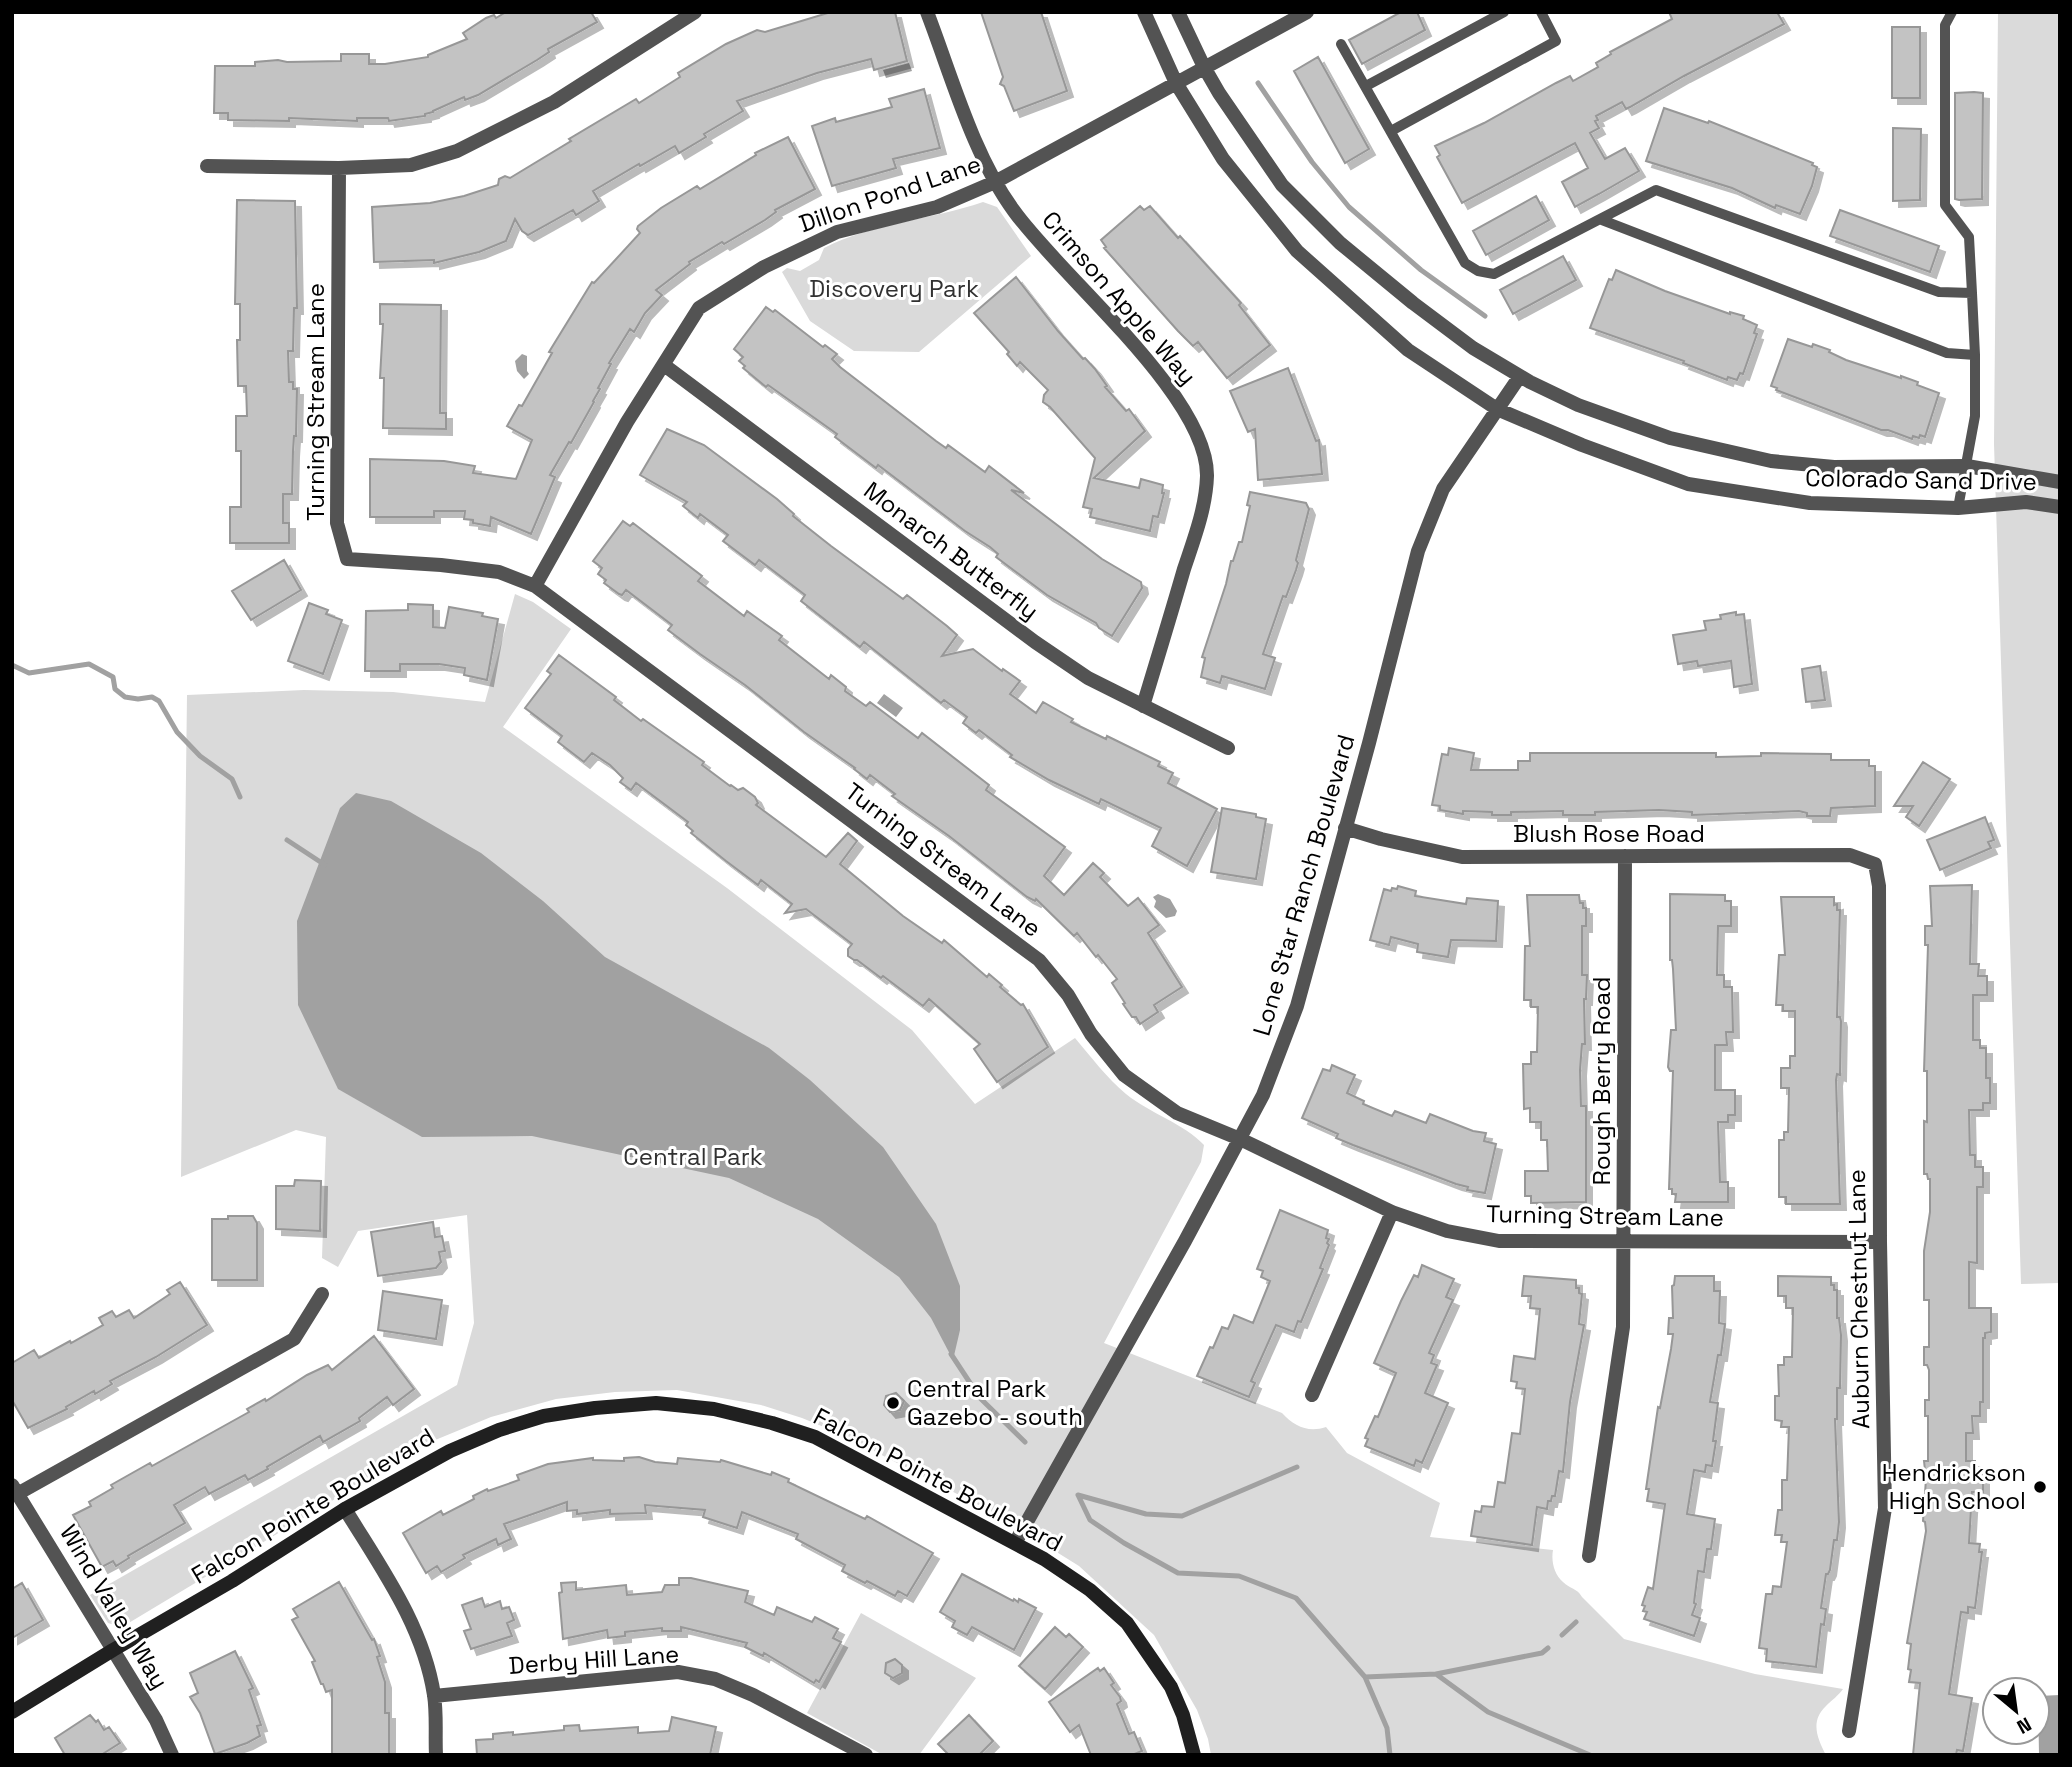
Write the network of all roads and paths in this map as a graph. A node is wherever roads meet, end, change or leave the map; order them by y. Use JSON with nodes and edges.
{"nodes":[{"id":1,"x":695,"y":12,"type":"edge"},
{"id":2,"x":928,"y":12,"type":"edge"},
{"id":3,"x":1144,"y":12,"type":"edge"},
{"id":4,"x":1178,"y":12,"type":"edge"},
{"id":5,"x":1307,"y":12,"type":"edge"},
{"id":6,"x":1504,"y":12,"type":"edge"},
{"id":7,"x":1541,"y":12,"type":"edge"},
{"id":8,"x":1952,"y":12,"type":"edge"},
{"id":9,"x":1341,"y":44,"type":"dead end"},
{"id":10,"x":1204,"y":68,"type":"junction"},
{"id":11,"x":1176,"y":83,"type":"junction"},
{"id":12,"x":1366,"y":86,"type":"junction"},
{"id":13,"x":1391,"y":131,"type":"junction"},
{"id":14,"x":207,"y":166,"type":"dead end"},
{"id":15,"x":339,"y":168,"type":"junction"},
{"id":16,"x":995,"y":182,"type":"junction"},
{"id":17,"x":1602,"y":220,"type":"junction"},
{"id":18,"x":1972,"y":293,"type":"junction"},
{"id":19,"x":1975,"y":355,"type":"junction"},
{"id":20,"x":663,"y":365,"type":"junction"},
{"id":21,"x":1520,"y":376,"type":"junction"},
{"id":22,"x":1497,"y":409,"type":"junction"},
{"id":23,"x":1967,"y":466,"type":"junction"},
{"id":24,"x":2060,"y":482,"type":"edge"},
{"id":25,"x":2060,"y":507,"type":"edge"},
{"id":26,"x":1958,"y":508,"type":"junction"},
{"id":27,"x":535,"y":586,"type":"junction"},
{"id":28,"x":1143,"y":706,"type":"junction"},
{"id":29,"x":1228,"y":748,"type":"dead end"},
{"id":30,"x":1345,"y":828,"type":"junction"},
{"id":31,"x":1625,"y":856,"type":"junction"},
{"id":32,"x":1875,"y":864,"type":"joint"},
{"id":33,"x":1240,"y":1139,"type":"junction"},
{"id":34,"x":1392,"y":1212,"type":"junction"},
{"id":35,"x":1625,"y":1241,"type":"junction"},
{"id":36,"x":1880,"y":1242,"type":"junction"},
{"id":37,"x":323,"y":1294,"type":"dead end"},
{"id":38,"x":1312,"y":1395,"type":"dead end"},
{"id":39,"x":15,"y":1489,"type":"edge"},
{"id":40,"x":345,"y":1509,"type":"junction"},
{"id":41,"x":1014,"y":1543,"type":"junction"},
{"id":42,"x":1589,"y":1556,"type":"dead end"},
{"id":43,"x":113,"y":1650,"type":"junction"},
{"id":44,"x":434,"y":1696,"type":"junction"},
{"id":45,"x":12,"y":1712,"type":"edge"},
{"id":46,"x":1849,"y":1731,"type":"dead end"},
{"id":47,"x":172,"y":1755,"type":"edge"},
{"id":48,"x":436,"y":1755,"type":"edge"},
{"id":49,"x":866,"y":1755,"type":"edge"},
{"id":50,"x":1194,"y":1755,"type":"edge"}],
"edges":[{"from":1,"to":15,"type":"street"},
{"from":2,"to":16,"type":"street","name":"Crimson Apple Way"},
{"from":3,"to":11,"type":"street","name":"Colorado Sand Drive"},
{"from":4,"to":10,"type":"street","name":"Colorado Sand Drive"},
{"from":5,"to":10,"type":"street","name":"Dillon Pond Lane"},
{"from":6,"to":12,"type":"lane"},
{"from":7,"to":13,"type":"lane"},
{"from":8,"to":18,"type":"lane"},
{"from":9,"to":12,"type":"lane"},
{"from":10,"to":11,"type":"street","name":"Dillon Pond Lane"},
{"from":10,"to":21,"type":"street","name":"Colorado Sand Drive"},
{"from":11,"to":16,"type":"street","name":"Dillon Pond Lane"},
{"from":11,"to":22,"type":"street","name":"Colorado Sand Drive"},
{"from":12,"to":13,"type":"lane"},
{"from":13,"to":17,"type":"lane"},
{"from":14,"to":15,"type":"street"},
{"from":15,"to":27,"type":"street","name":"Turning Stream Lane"},
{"from":16,"to":20,"type":"street","name":"Dillon Pond Lane"},
{"from":16,"to":28,"type":"street","name":"Crimson Apple Way"},
{"from":17,"to":18,"type":"lane"},
{"from":17,"to":19,"type":"lane"},
{"from":18,"to":19,"type":"lane"},
{"from":19,"to":23,"type":"lane"},
{"from":20,"to":27,"type":"street","name":"Dillon Pond Lane"},
{"from":20,"to":28,"type":"street","name":"Monarch Butterfly"},
{"from":21,"to":22,"type":"street","name":"Lone Star Ranch Boulevard"},
{"from":21,"to":23,"type":"street","name":"Colorado Sand Drive"},
{"from":22,"to":26,"type":"street","name":"Colorado Sand Drive"},
{"from":22,"to":30,"type":"street","name":"Lone Star Ranch Boulevard"},
{"from":23,"to":24,"type":"street","name":"Colorado Sand Drive"},
{"from":23,"to":26,"type":"lane"},
{"from":25,"to":26,"type":"street","name":"Colorado Sand Drive"},
{"from":27,"to":33,"type":"street","name":"Turning Stream Lane"},
{"from":28,"to":29,"type":"street","name":"Monarch Butterfly"},
{"from":30,"to":31,"type":"street","name":"Blush Rose Road"},
{"from":30,"to":33,"type":"street","name":"Lone Star Ranch Boulevard"},
{"from":31,"to":32,"type":"street","name":"Blush Rose Road"},
{"from":31,"to":35,"type":"street","name":"Rough Berry Road"},
{"from":32,"to":36,"type":"street","name":"Auburn Chestnut Lane"},
{"from":33,"to":34,"type":"street","name":"Turning Stream Lane"},
{"from":33,"to":41,"type":"street","name":"Lone Star Ranch Boulevard"},
{"from":34,"to":35,"type":"street","name":"Turning Stream Lane"},
{"from":34,"to":38,"type":"street"},
{"from":35,"to":36,"type":"street","name":"Turning Stream Lane"},
{"from":35,"to":42,"type":"street","name":"Rough Berry Road"},
{"from":36,"to":46,"type":"street","name":"Auburn Chestnut Lane"},
{"from":37,"to":39,"type":"street"},
{"from":39,"to":43,"type":"street","name":"Wind Valley Way"},
{"from":40,"to":41,"type":"street","name":"Falcon Pointe Boulevard"},
{"from":40,"to":43,"type":"street","name":"Falcon Pointe Boulevard"},
{"from":40,"to":44,"type":"street"},
{"from":41,"to":50,"type":"street","name":"Falcon Pointe Boulevard"},
{"from":43,"to":45,"type":"street","name":"Falcon Pointe Boulevard"},
{"from":43,"to":47,"type":"street","name":"Wind Valley Way"},
{"from":44,"to":48,"type":"street"},
{"from":44,"to":49,"type":"street","name":"Derby Hill Lane"}]}
